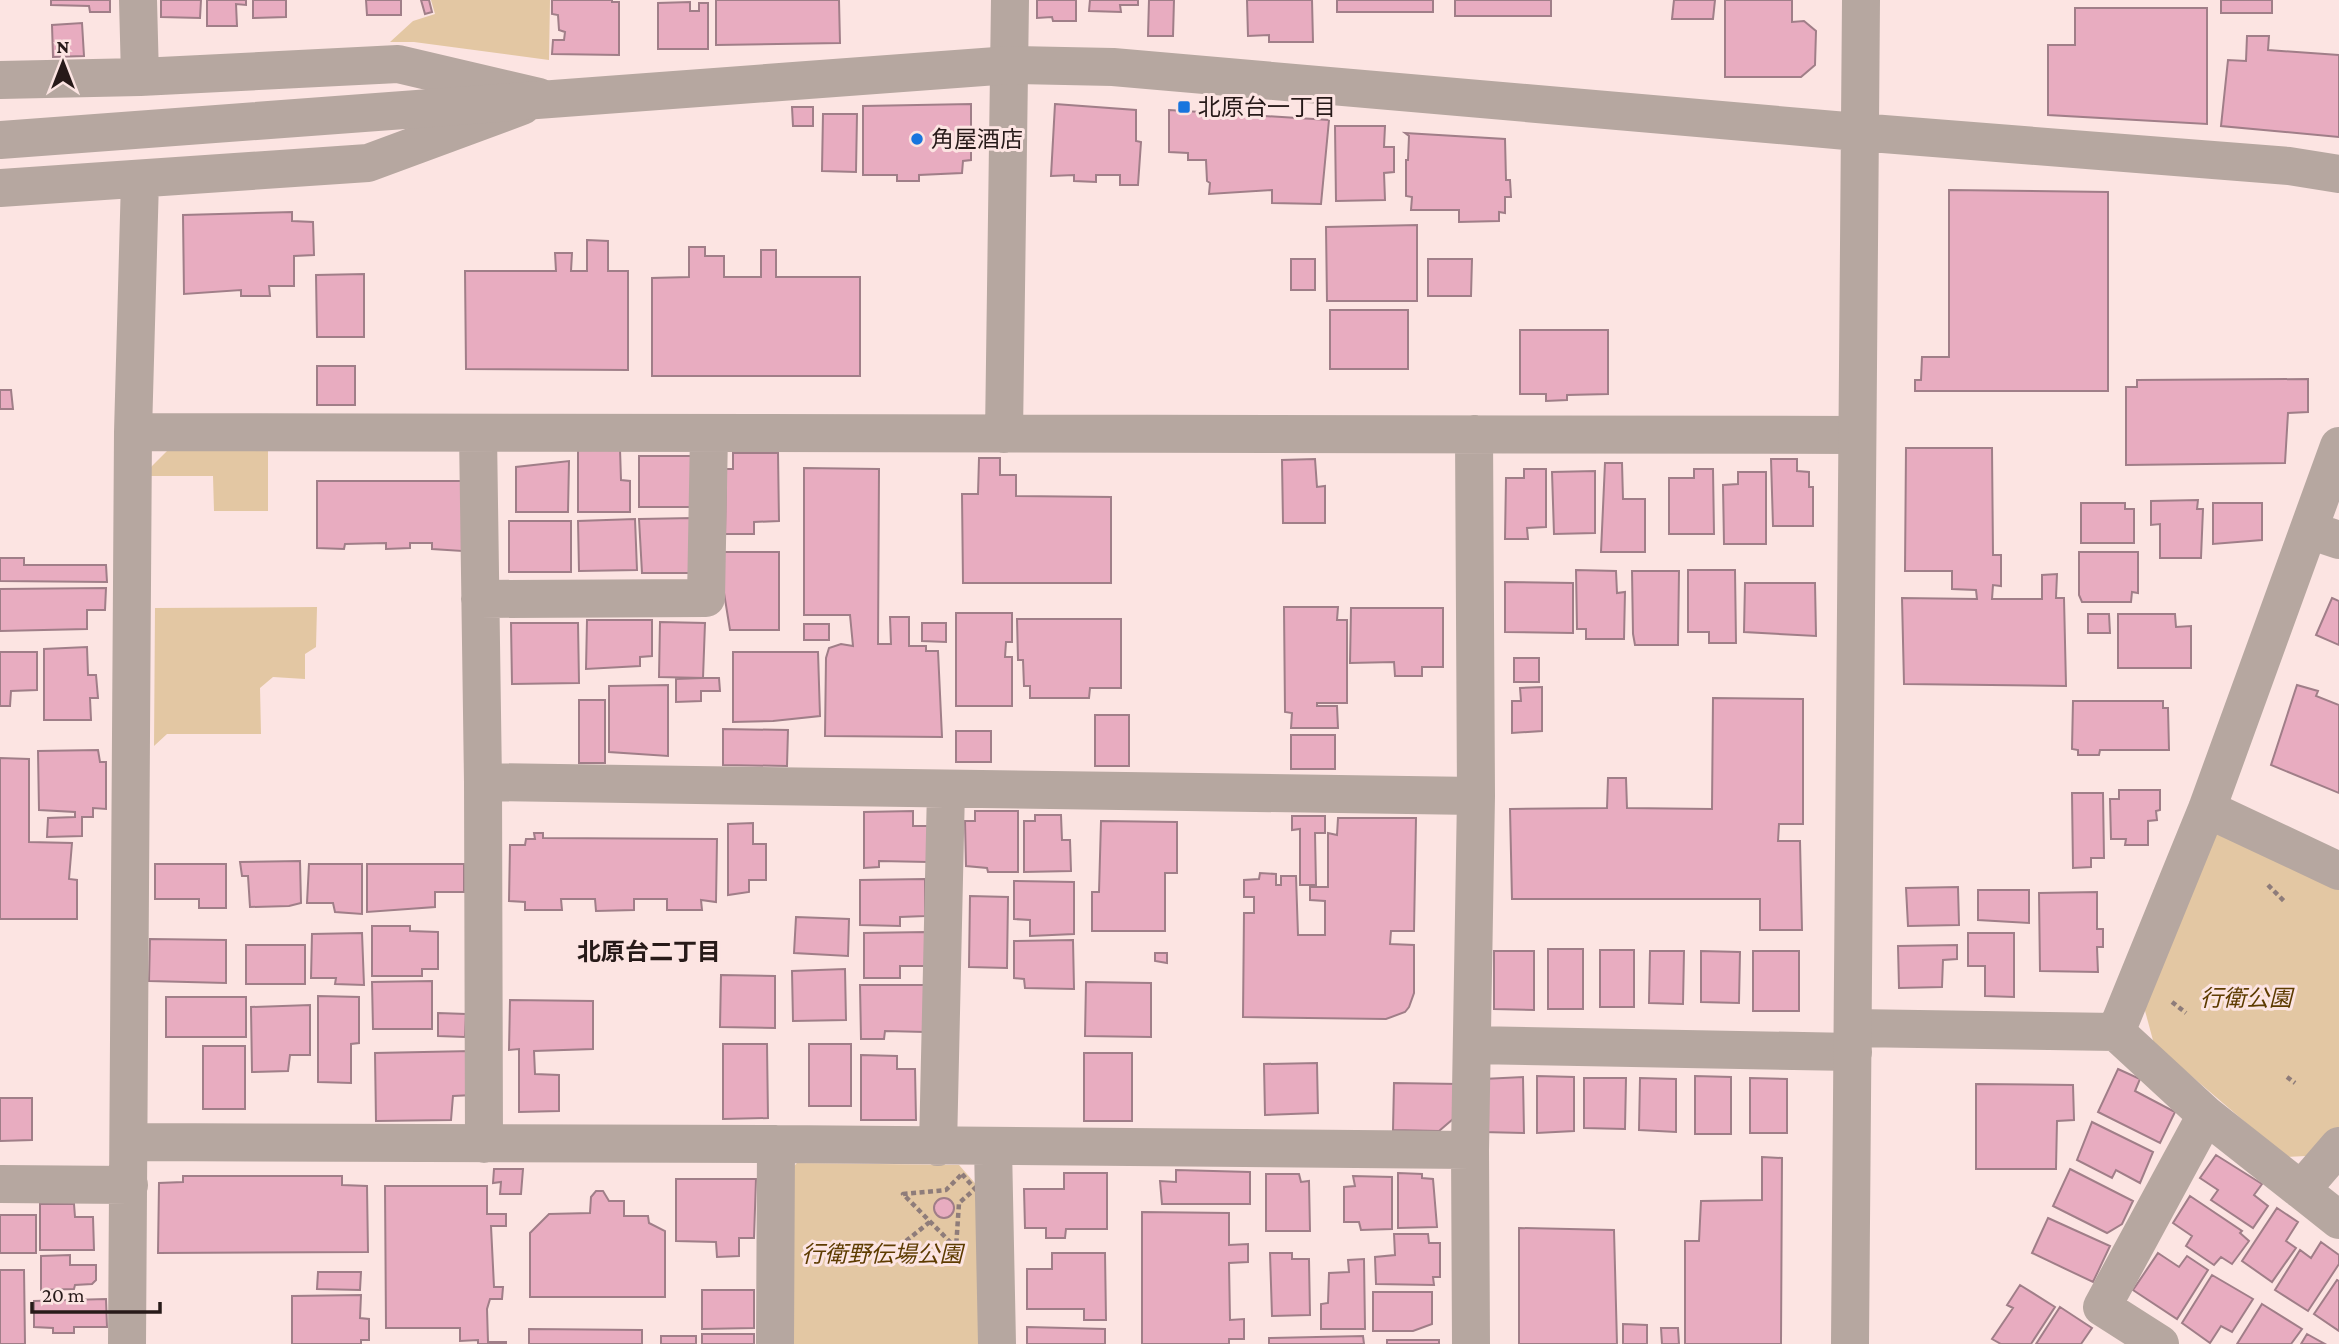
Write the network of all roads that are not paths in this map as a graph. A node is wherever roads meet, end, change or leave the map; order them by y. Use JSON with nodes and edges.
{"nodes":[{"id":1,"x":138,"y":0,"type":"edge"},
{"id":2,"x":1010,"y":0,"type":"edge"},
{"id":3,"x":1861,"y":0,"type":"edge"},
{"id":4,"x":1010,"y":65,"type":"junction"},
{"id":5,"x":140,"y":77,"type":"junction"},
{"id":6,"x":0,"y":80,"type":"edge"},
{"id":7,"x":544,"y":98,"type":"junction"},
{"id":8,"x":1858,"y":132,"type":"junction"},
{"id":9,"x":0,"y":140,"type":"edge"},
{"id":10,"x":2339,"y":174,"type":"edge"},
{"id":11,"x":140,"y":180,"type":"junction"},
{"id":12,"x":0,"y":188,"type":"edge"},
{"id":13,"x":133,"y":432,"type":"junction"},
{"id":14,"x":478,"y":433,"type":"junction"},
{"id":15,"x":709,"y":433,"type":"junction"},
{"id":16,"x":1004,"y":434,"type":"junction"},
{"id":17,"x":1475,"y":434,"type":"junction"},
{"id":18,"x":1856,"y":435,"type":"junction"},
{"id":19,"x":2339,"y":446,"type":"edge"},
{"id":20,"x":2324,"y":535,"type":"edge"},
{"id":21,"x":480,"y":599,"type":"junction"},
{"id":22,"x":483,"y":782,"type":"junction"},
{"id":23,"x":946,"y":789,"type":"junction"},
{"id":24,"x":1476,"y":796,"type":"junction"},
{"id":25,"x":2207,"y":808,"type":"junction"},
{"id":26,"x":2339,"y":871,"type":"edge"},
{"id":27,"x":2116,"y":1032,"type":"junction"},
{"id":28,"x":1853,"y":1040,"type":"junction"},
{"id":29,"x":1472,"y":1045,"type":"junction"},
{"id":30,"x":2206,"y":1115,"type":"junction"},
{"id":31,"x":130,"y":1142,"type":"junction"},
{"id":32,"x":484,"y":1144,"type":"junction"},
{"id":33,"x":776,"y":1144,"type":"junction"},
{"id":34,"x":2339,"y":1146,"type":"edge"},
{"id":35,"x":938,"y":1147,"type":"junction"},
{"id":36,"x":993,"y":1147,"type":"junction"},
{"id":37,"x":1470,"y":1150,"type":"junction"},
{"id":38,"x":0,"y":1184,"type":"edge"},
{"id":39,"x":129,"y":1185,"type":"junction"},
{"id":40,"x":2301,"y":1190,"type":"junction"},
{"id":41,"x":2339,"y":1220,"type":"edge"},
{"id":42,"x":127,"y":1344,"type":"edge"},
{"id":43,"x":775,"y":1344,"type":"edge"},
{"id":44,"x":997,"y":1344,"type":"edge"},
{"id":45,"x":1471,"y":1344,"type":"edge"},
{"id":46,"x":1850,"y":1344,"type":"edge"},
{"id":47,"x":2160,"y":1344,"type":"edge"}],
"edges":[{"from":1,"to":5,"type":"street"},
{"from":2,"to":4,"type":"street"},
{"from":3,"to":8,"type":"street"},
{"from":4,"to":7,"type":"street"},
{"from":4,"to":8,"type":"street"},
{"from":4,"to":16,"type":"street"},
{"from":5,"to":6,"type":"street"},
{"from":5,"to":7,"type":"street"},
{"from":7,"to":9,"type":"street"},
{"from":7,"to":11,"type":"street"},
{"from":8,"to":10,"type":"street"},
{"from":8,"to":18,"type":"street"},
{"from":11,"to":12,"type":"street"},
{"from":11,"to":13,"type":"street"},
{"from":13,"to":14,"type":"street"},
{"from":13,"to":31,"type":"street"},
{"from":14,"to":15,"type":"street"},
{"from":14,"to":21,"type":"street"},
{"from":15,"to":16,"type":"street"},
{"from":15,"to":21,"type":"street"},
{"from":16,"to":17,"type":"street"},
{"from":17,"to":18,"type":"street"},
{"from":17,"to":24,"type":"street"},
{"from":18,"to":28,"type":"street"},
{"from":19,"to":20,"type":"street"},
{"from":20,"to":25,"type":"street"},
{"from":21,"to":22,"type":"street"},
{"from":22,"to":23,"type":"street"},
{"from":22,"to":32,"type":"street"},
{"from":23,"to":24,"type":"street"},
{"from":23,"to":35,"type":"street"},
{"from":24,"to":29,"type":"street"},
{"from":25,"to":26,"type":"street"},
{"from":25,"to":27,"type":"street"},
{"from":27,"to":28,"type":"street"},
{"from":27,"to":30,"type":"street"},
{"from":28,"to":29,"type":"street"},
{"from":28,"to":46,"type":"street"},
{"from":29,"to":37,"type":"street"},
{"from":30,"to":40,"type":"street"},
{"from":30,"to":47,"type":"street"},
{"from":31,"to":32,"type":"street"},
{"from":31,"to":39,"type":"street"},
{"from":32,"to":33,"type":"street"},
{"from":33,"to":35,"type":"street"},
{"from":33,"to":43,"type":"street"},
{"from":34,"to":40,"type":"street"},
{"from":35,"to":36,"type":"street"},
{"from":36,"to":37,"type":"street"},
{"from":36,"to":44,"type":"street"},
{"from":37,"to":45,"type":"street"},
{"from":38,"to":39,"type":"street"},
{"from":39,"to":42,"type":"street"},
{"from":40,"to":41,"type":"street"}]}
